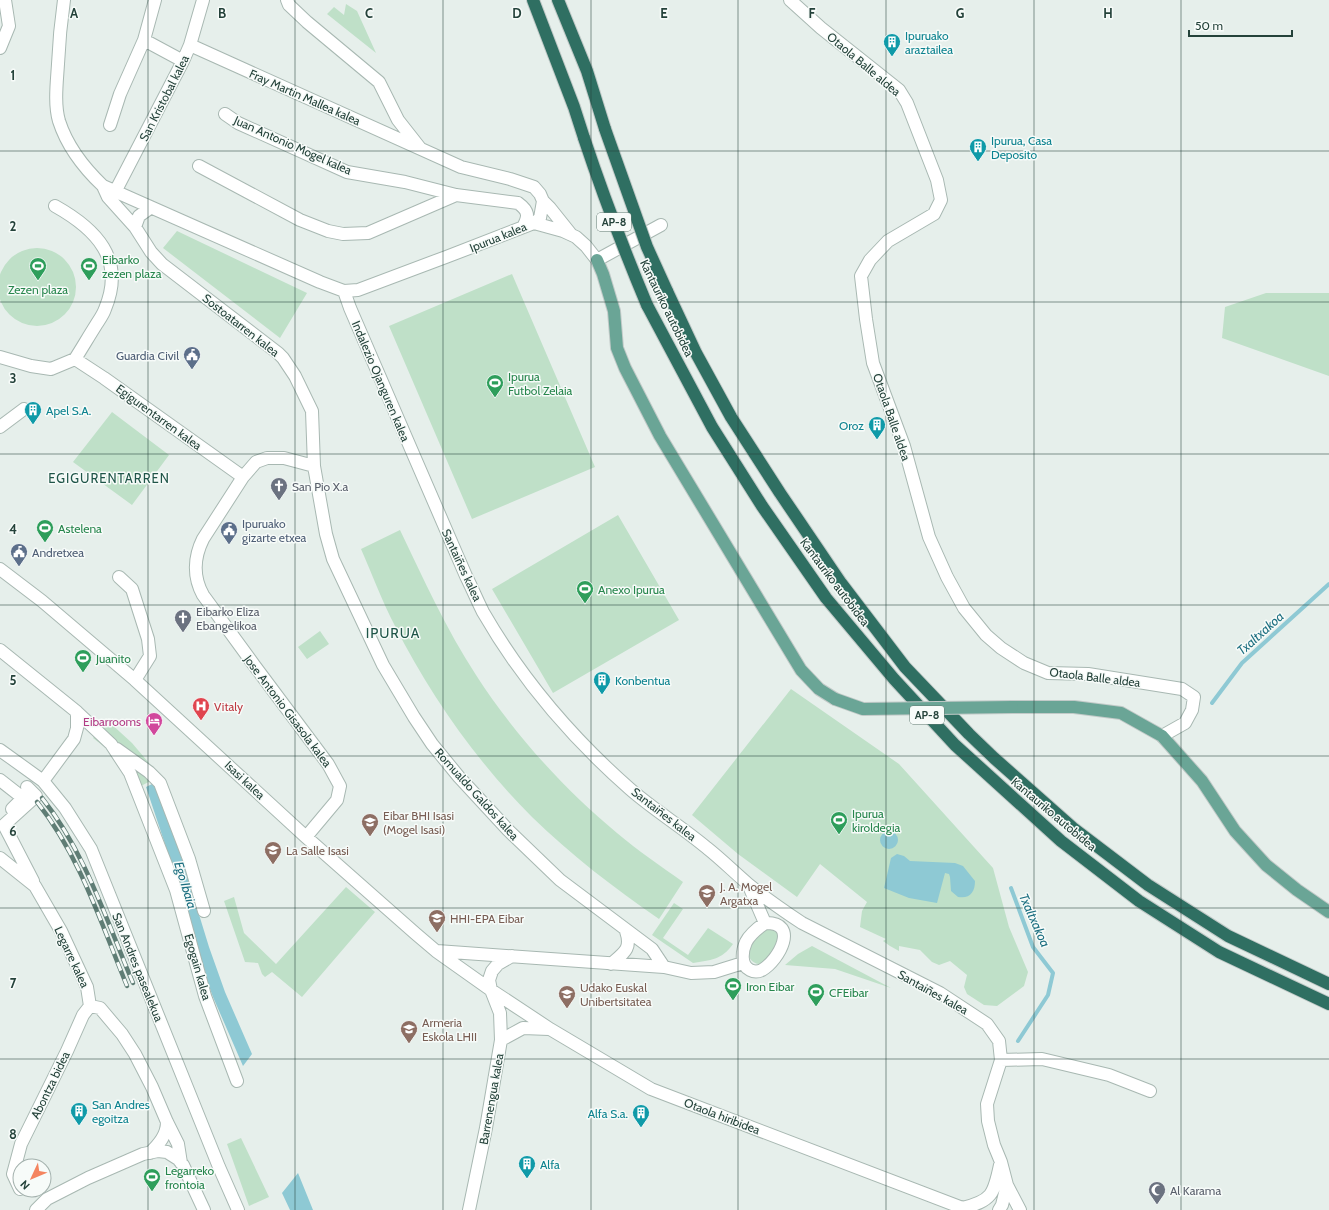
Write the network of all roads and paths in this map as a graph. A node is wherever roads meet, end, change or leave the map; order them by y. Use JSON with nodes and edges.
{"nodes":[{"id":1,"x":5,"y":0,"type":"edge"},
{"id":2,"x":64,"y":0,"type":"edge"},
{"id":3,"x":155,"y":0,"type":"edge"},
{"id":4,"x":203,"y":0,"type":"edge"},
{"id":5,"x":287,"y":0,"type":"edge"},
{"id":6,"x":534,"y":0,"type":"edge"},
{"id":7,"x":558,"y":0,"type":"edge"},
{"id":8,"x":790,"y":0,"type":"edge"},
{"id":9,"x":144,"y":40,"type":"junction"},
{"id":10,"x":190,"y":46,"type":"junction"},
{"id":11,"x":0,"y":48,"type":"edge"},
{"id":12,"x":183,"y":61,"type":"junction"},
{"id":13,"x":225,"y":114,"type":"dead end"},
{"id":14,"x":110,"y":125,"type":"dead end"},
{"id":15,"x":421,"y":149,"type":"junction"},
{"id":16,"x":199,"y":166,"type":"dead end"},
{"id":17,"x":526,"y":185,"type":"junction"},
{"id":18,"x":103,"y":186,"type":"junction"},
{"id":19,"x":115,"y":192,"type":"junction"},
{"id":20,"x":456,"y":195,"type":"junction"},
{"id":21,"x":542,"y":201,"type":"junction"},
{"id":22,"x":518,"y":203,"type":"junction"},
{"id":23,"x":55,"y":206,"type":"dead end"},
{"id":24,"x":150,"y":208,"type":"junction"},
{"id":25,"x":528,"y":225,"type":"junction"},
{"id":26,"x":661,"y":225,"type":"dead end"},
{"id":27,"x":135,"y":227,"type":"junction"},
{"id":28,"x":572,"y":235,"type":"junction"},
{"id":29,"x":597,"y":260,"type":"junction"},
{"id":30,"x":344,"y":291,"type":"junction"},
{"id":31,"x":0,"y":357,"type":"edge"},
{"id":32,"x":75,"y":359,"type":"junction"},
{"id":33,"x":24,"y":409,"type":"dead end"},
{"id":34,"x":0,"y":427,"type":"edge"},
{"id":35,"x":314,"y":466,"type":"junction"},
{"id":36,"x":420,"y":471,"type":"joint"},
{"id":37,"x":243,"y":477,"type":"junction"},
{"id":38,"x":0,"y":569,"type":"edge"},
{"id":39,"x":119,"y":577,"type":"dead end"},
{"id":40,"x":0,"y":650,"type":"edge"},
{"id":41,"x":135,"y":680,"type":"junction"},
{"id":42,"x":77,"y":712,"type":"junction"},
{"id":43,"x":1162,"y":736,"type":"junction"},
{"id":44,"x":112,"y":744,"type":"junction"},
{"id":45,"x":0,"y":750,"type":"edge"},
{"id":46,"x":0,"y":780,"type":"edge"},
{"id":47,"x":43,"y":781,"type":"junction"},
{"id":48,"x":27,"y":787,"type":"dead end"},
{"id":49,"x":8,"y":822,"type":"junction"},
{"id":50,"x":306,"y":837,"type":"junction"},
{"id":51,"x":0,"y":858,"type":"edge"},
{"id":52,"x":749,"y":885,"type":"junction"},
{"id":53,"x":35,"y":886,"type":"junction"},
{"id":54,"x":204,"y":911,"type":"dead end"},
{"id":55,"x":1329,"y":912,"type":"edge"},
{"id":56,"x":765,"y":923,"type":"junction"},
{"id":57,"x":802,"y":923,"type":"junction"},
{"id":58,"x":782,"y":928,"type":"junction"},
{"id":59,"x":626,"y":931,"type":"junction"},
{"id":60,"x":436,"y":950,"type":"junction"},
{"id":61,"x":512,"y":956,"type":"junction"},
{"id":62,"x":743,"y":963,"type":"junction"},
{"id":63,"x":611,"y":964,"type":"junction"},
{"id":64,"x":664,"y":967,"type":"junction"},
{"id":65,"x":1329,"y":984,"type":"edge"},
{"id":66,"x":491,"y":990,"type":"junction"},
{"id":67,"x":1329,"y":1004,"type":"edge"},
{"id":68,"x":90,"y":1006,"type":"junction"},
{"id":69,"x":550,"y":1029,"type":"junction"},
{"id":70,"x":501,"y":1040,"type":"junction"},
{"id":71,"x":1001,"y":1060,"type":"junction"},
{"id":72,"x":237,"y":1081,"type":"dead end"},
{"id":73,"x":1150,"y":1091,"type":"dead end"},
{"id":74,"x":167,"y":1122,"type":"junction"},
{"id":75,"x":154,"y":1152,"type":"junction"},
{"id":76,"x":18,"y":1158,"type":"edge"},
{"id":77,"x":1001,"y":1162,"type":"junction"},
{"id":78,"x":181,"y":1163,"type":"junction"},
{"id":79,"x":1007,"y":1185,"type":"junction"},
{"id":80,"x":963,"y":1209,"type":"edge"},
{"id":81,"x":36,"y":1210,"type":"edge"},
{"id":82,"x":204,"y":1210,"type":"edge"},
{"id":83,"x":238,"y":1210,"type":"edge"},
{"id":84,"x":469,"y":1210,"type":"edge"},
{"id":85,"x":999,"y":1210,"type":"edge"},
{"id":86,"x":1020,"y":1210,"type":"edge"}],
"edges":[{"from":1,"to":11,"type":"street"},
{"from":2,"to":18,"type":"street","name":"Sostoatarren kalea"},
{"from":3,"to":9,"type":"street"},
{"from":4,"to":10,"type":"street","name":"San Kristobal kalea"},
{"from":5,"to":15,"type":"street","name":"Fray Martin Mallea kalea"},
{"from":6,"to":67,"type":"highway","name":"Kantauriko autobidea","number":"AP-8","bridge":true},
{"from":7,"to":65,"type":"highway","name":"Kantauriko autobidea","number":"AP-8","bridge":true},
{"from":8,"to":43,"type":"street","name":"Otaola Balle aldea"},
{"from":9,"to":12,"type":"street"},
{"from":9,"to":14,"type":"street"},
{"from":10,"to":12,"type":"street","name":"San Kristobal kalea"},
{"from":10,"to":15,"type":"street","name":"Fray Martin Mallea kalea"},
{"from":12,"to":19,"type":"street","name":"San Kristobal kalea"},
{"from":13,"to":20,"type":"street","name":"Juan Antonio Mogel kalea"},
{"from":15,"to":17,"type":"street","name":"Fray Martin Mallea kalea"},
{"from":16,"to":20,"type":"street"},
{"from":17,"to":21,"type":"street","name":"Fray Martin Mallea kalea"},
{"from":17,"to":22,"type":"street"},
{"from":18,"to":19,"type":"street","name":"Sostoatarren kalea"},
{"from":18,"to":27,"type":"street","name":"Sostoatarren kalea"},
{"from":19,"to":24,"type":"street","name":"Sostoatarren kalea"},
{"from":20,"to":22,"type":"street","name":"Juan Antonio Mogel kalea"},
{"from":21,"to":25,"type":"street"},
{"from":21,"to":28,"type":"street","name":"Fray Martin Mallea kalea"},
{"from":22,"to":25,"type":"street"},
{"from":23,"to":32,"type":"street"},
{"from":24,"to":27,"type":"street"},
{"from":24,"to":30,"type":"street","name":"Sostoatarren kalea"},
{"from":25,"to":28,"type":"street","name":"Ipurua kalea"},
{"from":25,"to":30,"type":"street","name":"Ipurua kalea"},
{"from":26,"to":29,"type":"street"},
{"from":27,"to":35,"type":"street","name":"Sostoatarren kalea"},
{"from":28,"to":29,"type":"street","name":"Ipurua kalea"},
{"from":29,"to":43,"type":"main road","bridge":true},
{"from":30,"to":36,"type":"street","name":"Indalezio Ojanguren kalea"},
{"from":31,"to":32,"type":"street"},
{"from":32,"to":37,"type":"street","name":"Egigurentarren kalea"},
{"from":33,"to":34,"type":"street"},
{"from":35,"to":37,"type":"street"},
{"from":35,"to":59,"type":"street","name":"Romualdo Galdos kalea"},
{"from":36,"to":52,"type":"street","name":"Santaiñes kalea"},
{"from":37,"to":50,"type":"street","name":"Jose Antonio Gisasola kalea"},
{"from":38,"to":41,"type":"street","name":"Isasi kalea"},
{"from":39,"to":41,"type":"street"},
{"from":40,"to":42,"type":"street","name":"Egogain kalea"},
{"from":41,"to":50,"type":"street","name":"Isasi kalea"},
{"from":42,"to":44,"type":"street","name":"Egogain kalea"},
{"from":42,"to":47,"type":"street"},
{"from":43,"to":55,"type":"main road"},
{"from":44,"to":54,"type":"street","name":"Egogain kalea"},
{"from":44,"to":72,"type":"street","name":"Egogain kalea"},
{"from":45,"to":47,"type":"street","name":"San Andres pasealekua"},
{"from":46,"to":49,"type":"street"},
{"from":47,"to":83,"type":"street","name":"San Andres pasealekua"},
{"from":48,"to":49,"type":"street"},
{"from":49,"to":53,"type":"street"},
{"from":50,"to":60,"type":"street","name":"Isasi kalea"},
{"from":51,"to":53,"type":"street","name":"Legarre kalea"},
{"from":52,"to":56,"type":"street"},
{"from":52,"to":57,"type":"street","name":"Santaiñes kalea"},
{"from":53,"to":68,"type":"street","name":"Legarre kalea"},
{"from":56,"to":58,"type":"street"},
{"from":56,"to":62,"type":"street"},
{"from":57,"to":58,"type":"street"},
{"from":57,"to":71,"type":"street","name":"Santaiñes kalea"},
{"from":58,"to":62,"type":"street"},
{"from":59,"to":63,"type":"street"},
{"from":59,"to":64,"type":"street","name":"Romualdo Galdos kalea"},
{"from":60,"to":61,"type":"street"},
{"from":60,"to":66,"type":"street","name":"Isasi kalea"},
{"from":61,"to":63,"type":"street"},
{"from":61,"to":66,"type":"street"},
{"from":62,"to":64,"type":"street"},
{"from":63,"to":64,"type":"street"},
{"from":66,"to":69,"type":"street","name":"Otaola hiribidea"},
{"from":66,"to":70,"type":"street"},
{"from":68,"to":74,"type":"street"},
{"from":68,"to":76,"type":"street","name":"Abontza bidea"},
{"from":69,"to":70,"type":"street","name":"Barrenengua kalea"},
{"from":69,"to":80,"type":"street","name":"Otaola hiribidea"},
{"from":70,"to":84,"type":"street","name":"Barrenengua kalea"},
{"from":71,"to":73,"type":"street"},
{"from":71,"to":77,"type":"street","name":"Santaiñes kalea"},
{"from":74,"to":75,"type":"street"},
{"from":74,"to":78,"type":"street"},
{"from":75,"to":78,"type":"street"},
{"from":75,"to":81,"type":"street"},
{"from":77,"to":79,"type":"street","name":"Santaiñes kalea"},
{"from":77,"to":80,"type":"street"},
{"from":78,"to":82,"type":"street"},
{"from":79,"to":85,"type":"street","name":"Santaiñes kalea"},
{"from":79,"to":86,"type":"street","name":"Santaiñes kalea"}]}
